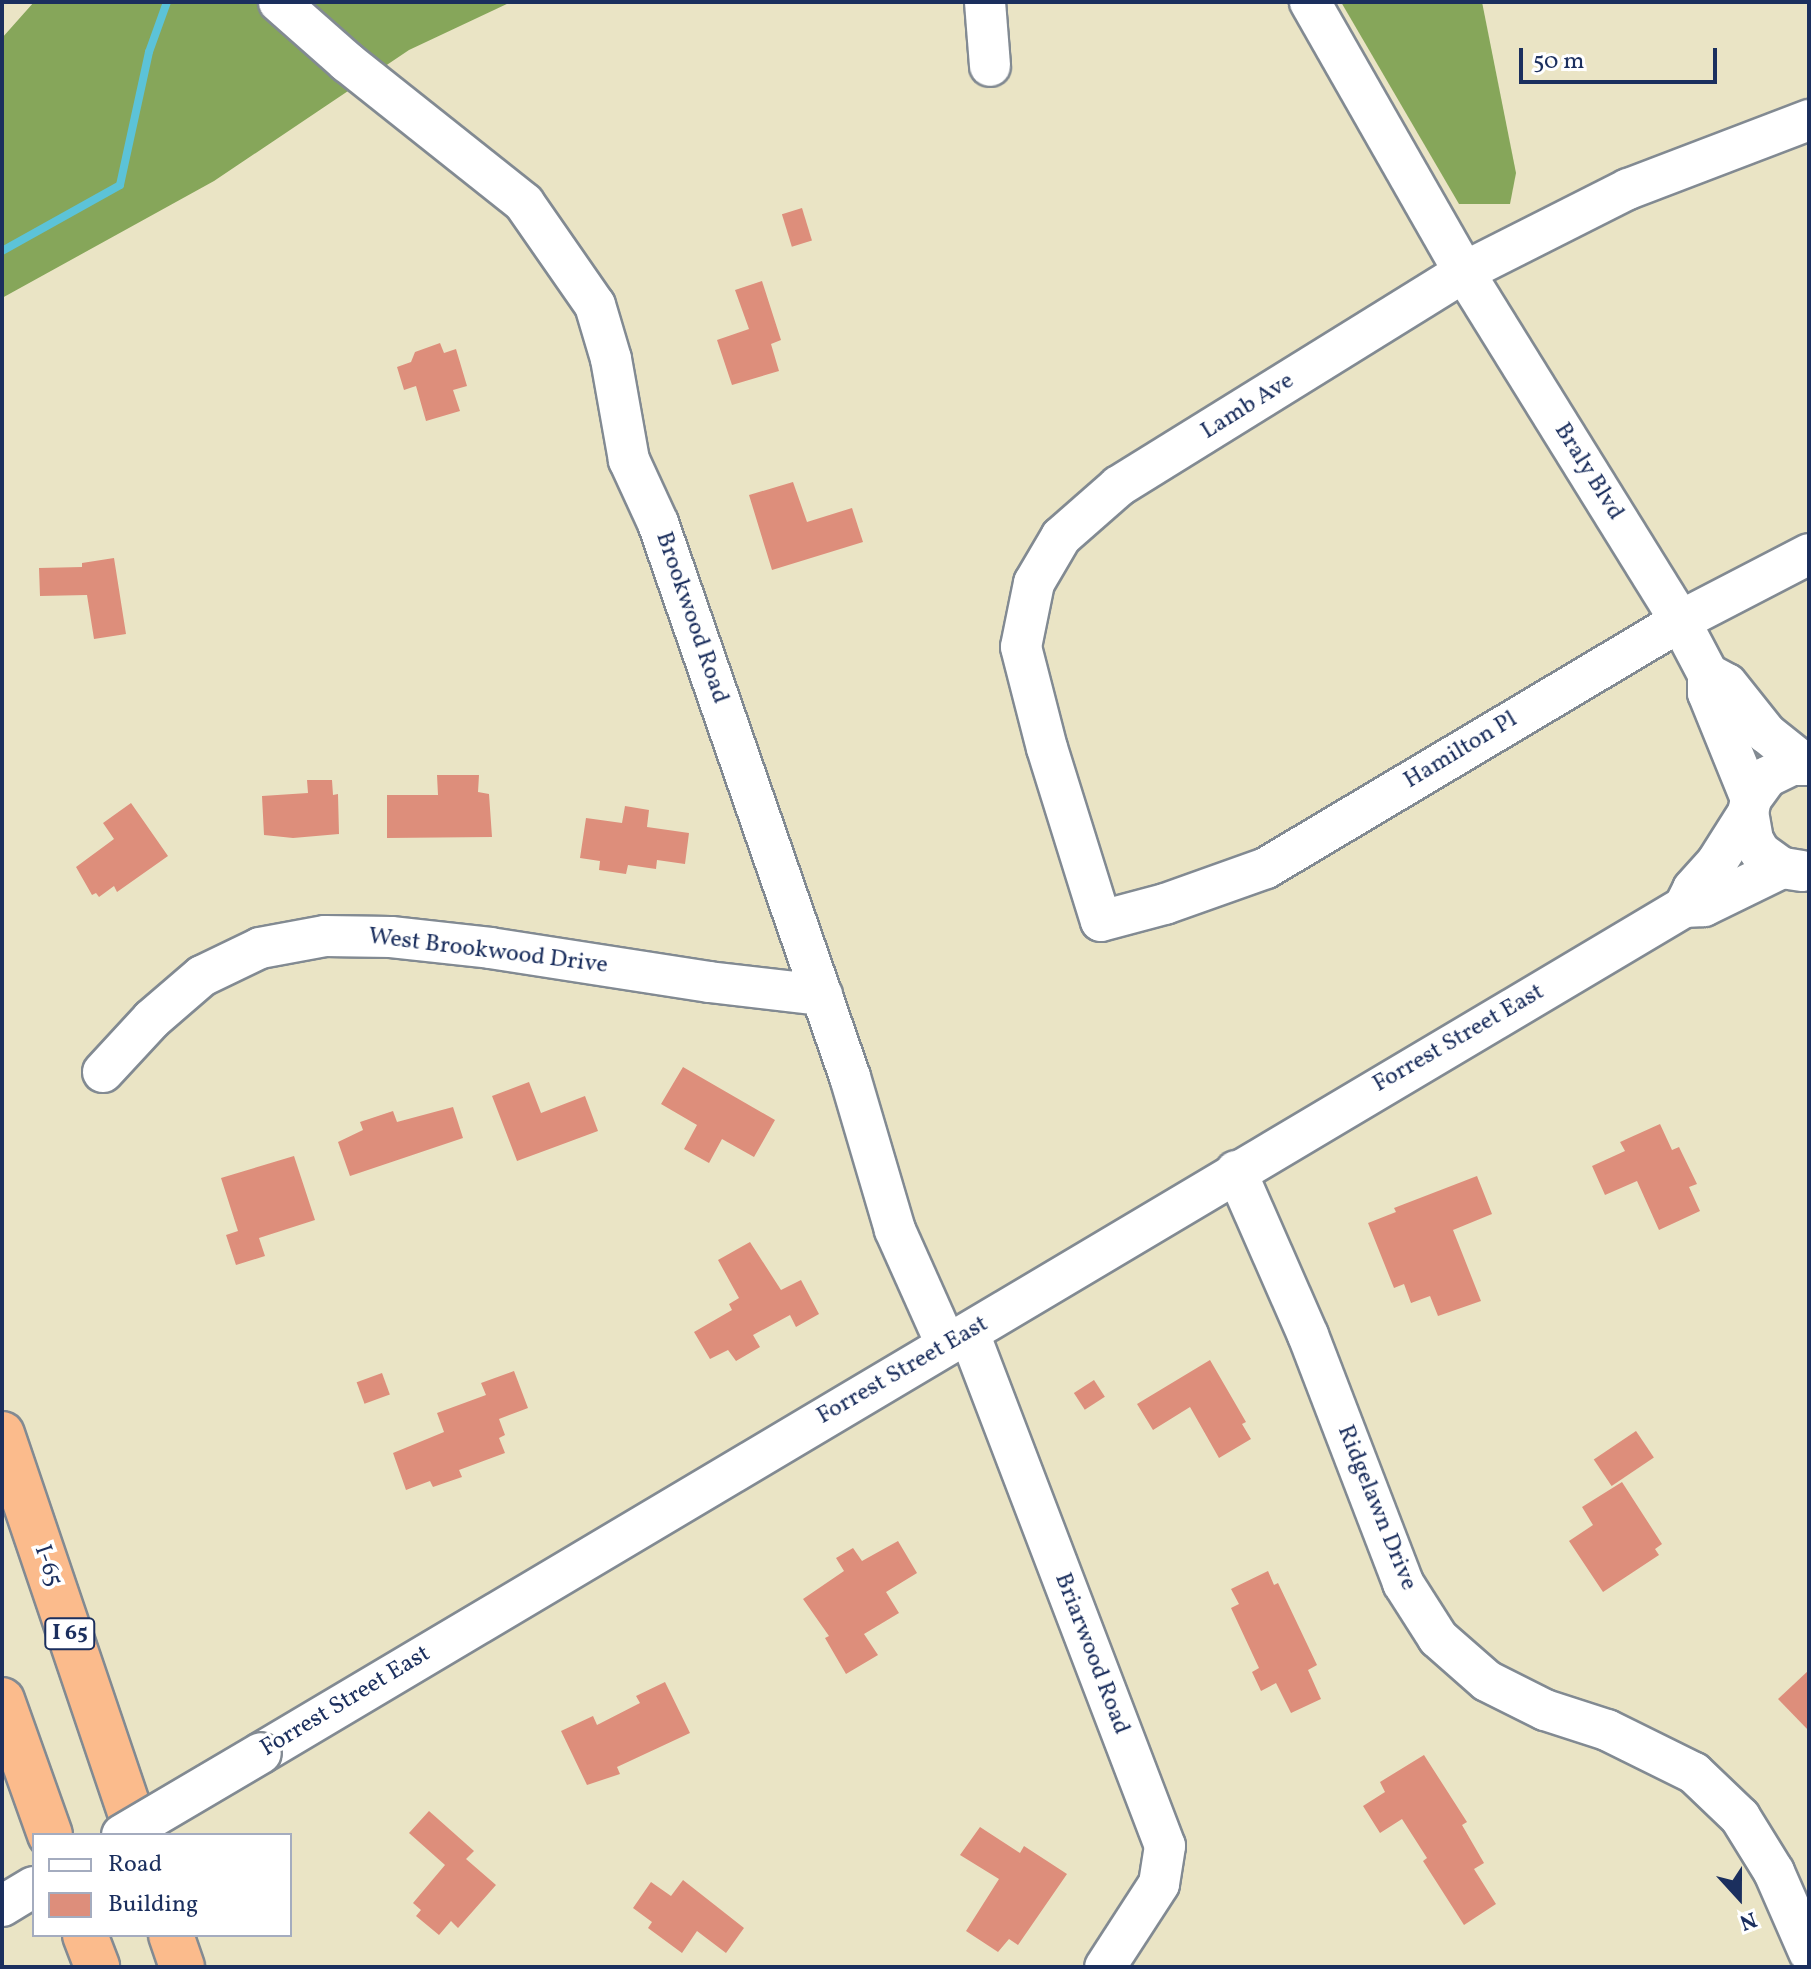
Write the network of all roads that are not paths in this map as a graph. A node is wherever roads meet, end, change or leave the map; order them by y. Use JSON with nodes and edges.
{"nodes":[{"id":1,"x":279,"y":2,"type":"edge"},
{"id":2,"x":985,"y":2,"type":"edge"},
{"id":3,"x":1310,"y":2,"type":"edge"},
{"id":4,"x":990,"y":66,"type":"dead end"},
{"id":5,"x":1809,"y":120,"type":"edge"},
{"id":6,"x":1464,"y":272,"type":"junction"},
{"id":7,"x":1809,"y":554,"type":"edge"},
{"id":8,"x":1680,"y":621,"type":"junction"},
{"id":9,"x":1708,"y":674,"type":"junction"},
{"id":10,"x":1808,"y":765,"type":"edge"},
{"id":11,"x":1750,"y":806,"type":"junction"},
{"id":12,"x":1796,"y":869,"type":"edge"},
{"id":13,"x":1684,"y":907,"type":"junction"},
{"id":14,"x":1101,"y":921,"type":"joint"},
{"id":15,"x":822,"y":995,"type":"junction"},
{"id":16,"x":103,"y":1072,"type":"dead end"},
{"id":17,"x":1236,"y":1171,"type":"junction"},
{"id":18,"x":958,"y":1338,"type":"junction"},
{"id":19,"x":2,"y":1434,"type":"edge"},
{"id":20,"x":2,"y":1700,"type":"edge"},
{"id":21,"x":49,"y":1833,"type":"edge"},
{"id":22,"x":125,"y":1833,"type":"edge"},
{"id":23,"x":137,"y":1833,"type":"edge"},
{"id":24,"x":32,"y":1888,"type":"edge"},
{"id":25,"x":2,"y":1906,"type":"edge"},
{"id":26,"x":86,"y":1937,"type":"edge"},
{"id":27,"x":172,"y":1937,"type":"edge"},
{"id":28,"x":1809,"y":1952,"type":"edge"},
{"id":29,"x":97,"y":1967,"type":"edge"},
{"id":30,"x":182,"y":1967,"type":"edge"},
{"id":31,"x":1105,"y":1967,"type":"edge"}],
"edges":[{"from":1,"to":15,"type":"street","name":"Brookwood Road"},
{"from":2,"to":4,"type":"street"},
{"from":3,"to":6,"type":"street","name":"Braly Blvd"},
{"from":5,"to":6,"type":"street","name":"Lamb Ave"},
{"from":6,"to":8,"type":"street","name":"Braly Blvd"},
{"from":6,"to":14,"type":"street","name":"Lamb Ave"},
{"from":7,"to":8,"type":"street","name":"Hamilton Pl"},
{"from":8,"to":9,"type":"street","name":"Braly Blvd"},
{"from":8,"to":14,"type":"street","name":"Hamilton Pl"},
{"from":9,"to":10,"type":"street"},
{"from":9,"to":11,"type":"street"},
{"from":10,"to":11,"type":"street","name":"Forrest Street East"},
{"from":11,"to":12,"type":"street"},
{"from":11,"to":13,"type":"street","name":"Forrest Street East"},
{"from":12,"to":13,"type":"street","name":"Forrest Street East"},
{"from":13,"to":17,"type":"street","name":"Forrest Street East"},
{"from":15,"to":16,"type":"street","name":"West Brookwood Drive"},
{"from":15,"to":18,"type":"street","name":"Brookwood Road"},
{"from":17,"to":18,"type":"street","name":"Forrest Street East"},
{"from":17,"to":28,"type":"street","name":"Ridgelawn Drive"},
{"from":18,"to":22,"type":"street","name":"Forrest Street East","bridge":true},
{"from":18,"to":31,"type":"street","name":"Briarwood Road"},
{"from":19,"to":23,"type":"highway","name":"I-65","number":"I 65"},
{"from":20,"to":21,"type":"highway"},
{"from":24,"to":25,"type":"street"},
{"from":26,"to":29,"type":"highway"},
{"from":27,"to":30,"type":"highway"}]}
